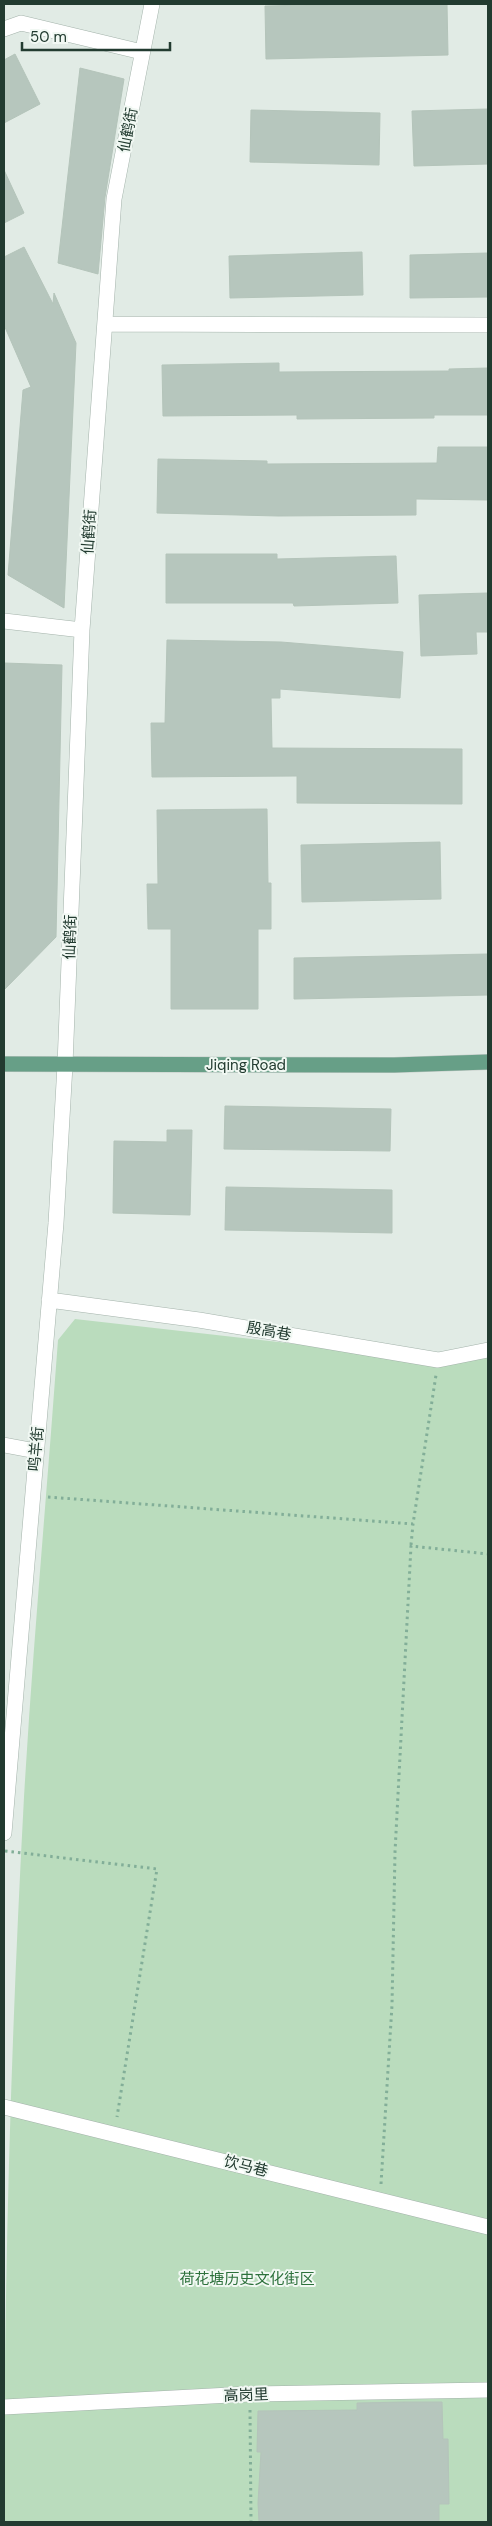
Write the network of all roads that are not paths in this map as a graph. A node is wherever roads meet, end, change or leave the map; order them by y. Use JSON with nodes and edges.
{"nodes":[{"id":1,"x":152,"y":4,"type":"edge"},
{"id":2,"x":4,"y":29,"type":"edge"},
{"id":3,"x":142,"y":52,"type":"junction"},
{"id":4,"x":105,"y":324,"type":"junction"},
{"id":5,"x":488,"y":325,"type":"edge"},
{"id":6,"x":4,"y":621,"type":"edge"},
{"id":7,"x":82,"y":630,"type":"junction"},
{"id":8,"x":488,"y":1062,"type":"edge"},
{"id":9,"x":4,"y":1064,"type":"edge"},
{"id":10,"x":65,"y":1065,"type":"junction"},
{"id":11,"x":49,"y":1300,"type":"junction"},
{"id":12,"x":488,"y":1350,"type":"edge"},
{"id":13,"x":4,"y":1445,"type":"edge"},
{"id":14,"x":36,"y":1451,"type":"junction"},
{"id":15,"x":4,"y":1833,"type":"edge"},
{"id":16,"x":4,"y":2107,"type":"edge"},
{"id":17,"x":488,"y":2227,"type":"edge"},
{"id":18,"x":488,"y":2390,"type":"edge"},
{"id":19,"x":4,"y":2407,"type":"edge"}],
"edges":[{"from":1,"to":3,"type":"street","name":"仙鹤街"},
{"from":2,"to":3,"type":"street"},
{"from":3,"to":4,"type":"street","name":"仙鹤街"},
{"from":4,"to":5,"type":"street"},
{"from":4,"to":7,"type":"street","name":"仙鹤街"},
{"from":6,"to":7,"type":"street"},
{"from":7,"to":10,"type":"street","name":"仙鹤街"},
{"from":8,"to":10,"type":"main road","name":"Jiqing Road"},
{"from":9,"to":10,"type":"main road","name":"Jiqing Road"},
{"from":10,"to":11,"type":"street","name":"鸣羊街"},
{"from":11,"to":12,"type":"street","name":"殷高巷"},
{"from":11,"to":14,"type":"street","name":"鸣羊街"},
{"from":13,"to":14,"type":"street"},
{"from":14,"to":15,"type":"street","name":"鸣羊街"},
{"from":16,"to":17,"type":"street","name":"饮马巷"},
{"from":18,"to":19,"type":"street","name":"高岗里"}]}
